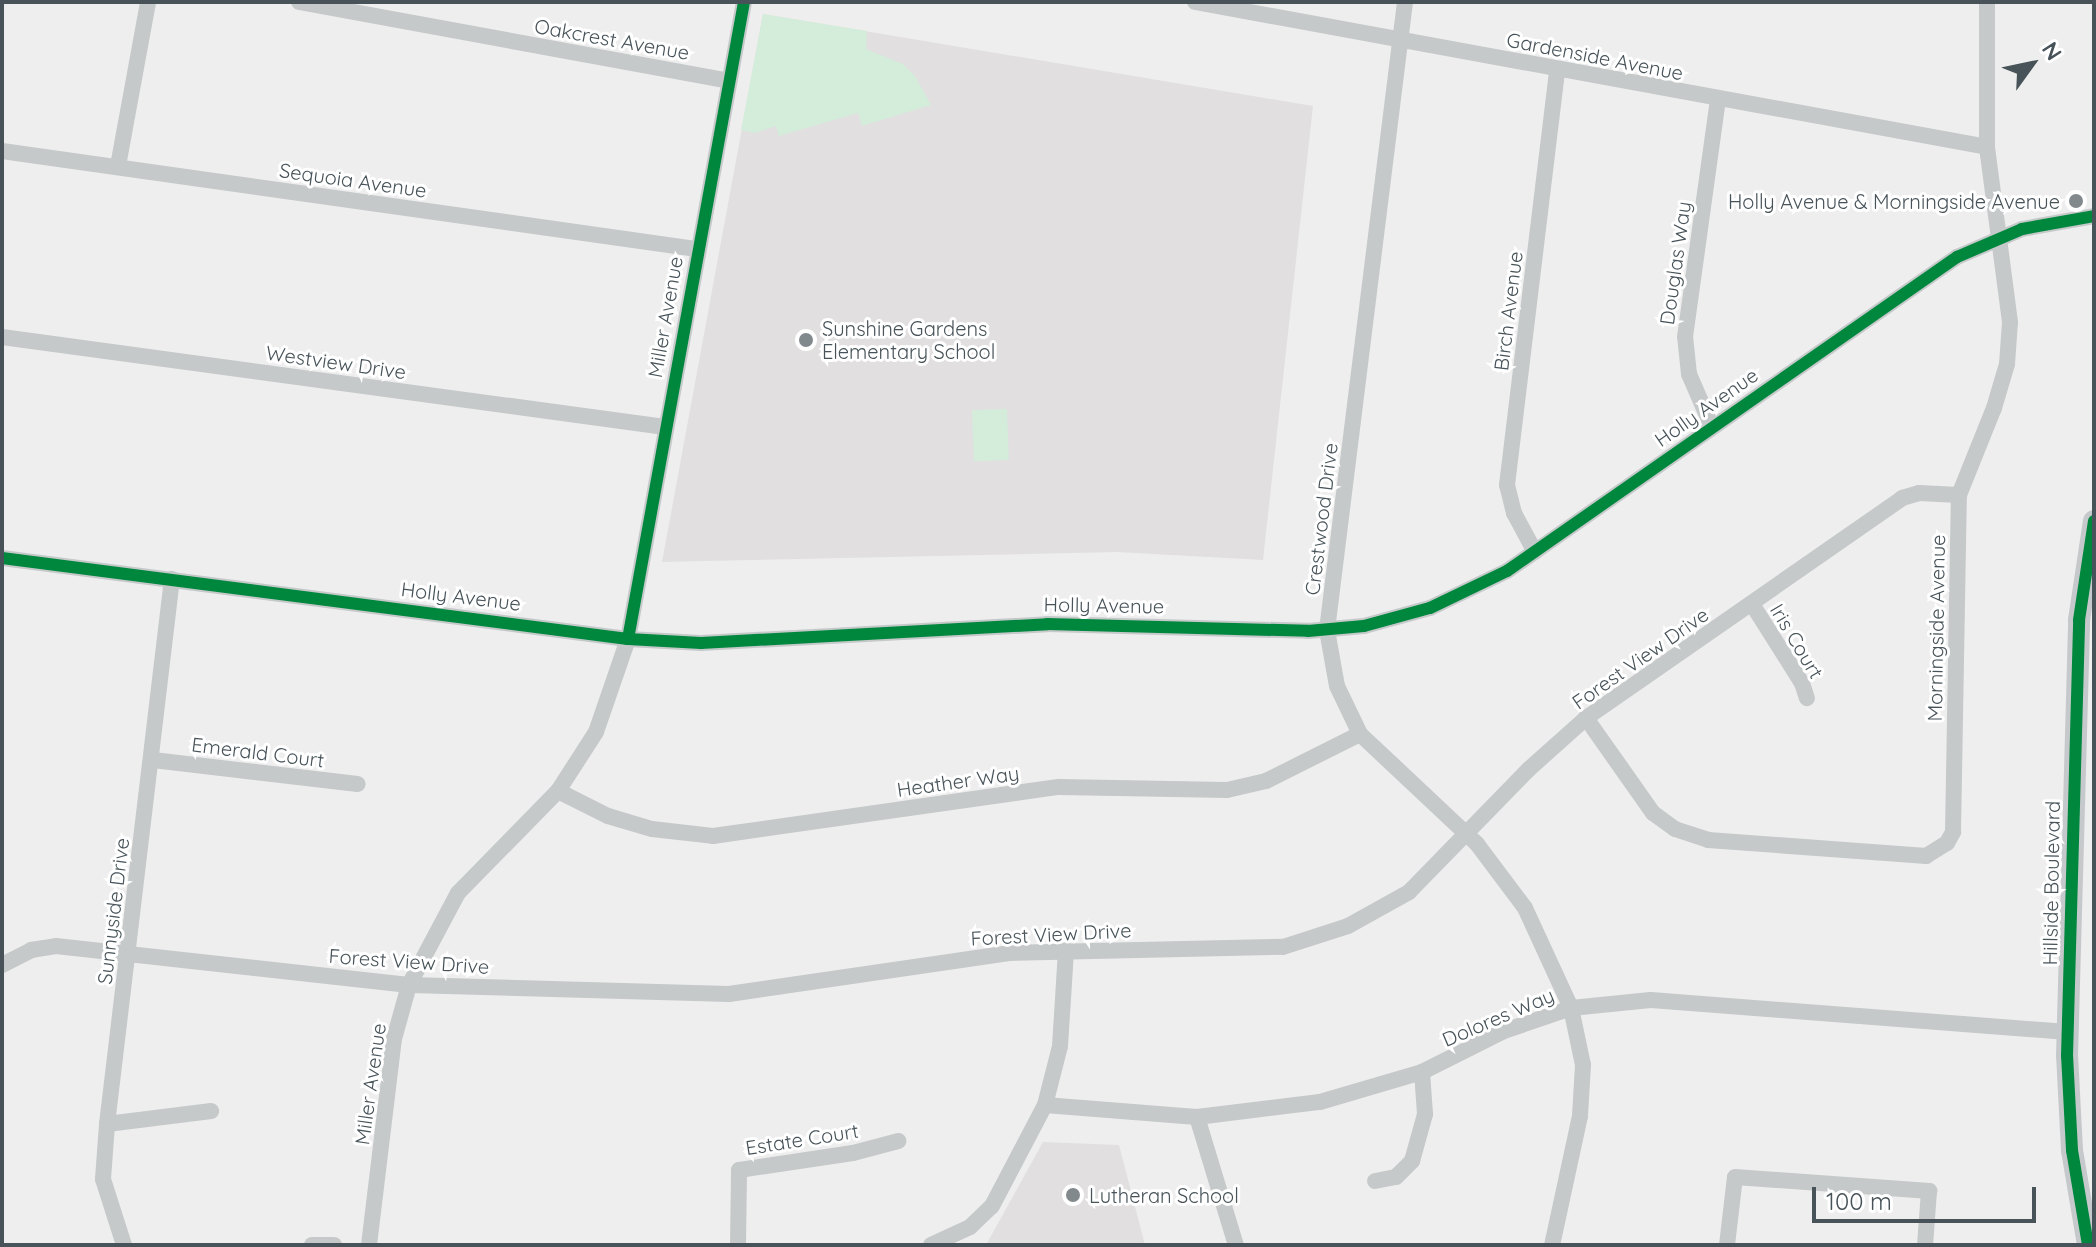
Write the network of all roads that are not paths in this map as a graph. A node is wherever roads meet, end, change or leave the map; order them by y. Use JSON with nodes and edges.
{"nodes":[{"id":1,"x":148,"y":2,"type":"edge"},
{"id":2,"x":299,"y":2,"type":"edge"},
{"id":3,"x":744,"y":2,"type":"edge"},
{"id":4,"x":1195,"y":2,"type":"edge"},
{"id":5,"x":1405,"y":2,"type":"edge"},
{"id":6,"x":1987,"y":2,"type":"edge"},
{"id":7,"x":1398,"y":39,"type":"junction"},
{"id":8,"x":1557,"y":69,"type":"junction"},
{"id":9,"x":728,"y":81,"type":"junction"},
{"id":10,"x":1718,"y":100,"type":"junction"},
{"id":11,"x":1987,"y":147,"type":"junction"},
{"id":12,"x":2,"y":151,"type":"edge"},
{"id":13,"x":118,"y":166,"type":"junction"},
{"id":14,"x":2094,"y":216,"type":"edge"},
{"id":15,"x":1999,"y":237,"type":"junction"},
{"id":16,"x":697,"y":249,"type":"junction"},
{"id":17,"x":2,"y":337,"type":"edge"},
{"id":18,"x":665,"y":427,"type":"junction"},
{"id":19,"x":1712,"y":427,"type":"junction"},
{"id":20,"x":1959,"y":495,"type":"junction"},
{"id":21,"x":2094,"y":521,"type":"edge"},
{"id":22,"x":1535,"y":552,"type":"junction"},
{"id":23,"x":2,"y":558,"type":"edge"},
{"id":24,"x":172,"y":579,"type":"junction"},
{"id":25,"x":1752,"y":604,"type":"junction"},
{"id":26,"x":1327,"y":630,"type":"junction"},
{"id":27,"x":628,"y":639,"type":"junction"},
{"id":28,"x":1807,"y":698,"type":"dead end"},
{"id":29,"x":1586,"y":718,"type":"junction"},
{"id":30,"x":1360,"y":734,"type":"junction"},
{"id":31,"x":153,"y":760,"type":"junction"},
{"id":32,"x":358,"y":784,"type":"dead end"},
{"id":33,"x":558,"y":791,"type":"junction"},
{"id":34,"x":1467,"y":832,"type":"junction"},
{"id":35,"x":1066,"y":950,"type":"junction"},
{"id":36,"x":127,"y":956,"type":"junction"},
{"id":37,"x":2,"y":965,"type":"edge"},
{"id":38,"x":409,"y":985,"type":"junction"},
{"id":39,"x":1571,"y":1008,"type":"junction"},
{"id":40,"x":2068,"y":1032,"type":"junction"},
{"id":41,"x":1422,"y":1072,"type":"junction"},
{"id":42,"x":1045,"y":1105,"type":"junction"},
{"id":43,"x":211,"y":1111,"type":"dead end"},
{"id":44,"x":1197,"y":1117,"type":"junction"},
{"id":45,"x":107,"y":1124,"type":"junction"},
{"id":46,"x":898,"y":1141,"type":"dead end"},
{"id":47,"x":1375,"y":1181,"type":"dead end"},
{"id":48,"x":124,"y":1245,"type":"edge"},
{"id":49,"x":312,"y":1245,"type":"edge"},
{"id":50,"x":334,"y":1245,"type":"edge"},
{"id":51,"x":369,"y":1245,"type":"edge"},
{"id":52,"x":738,"y":1245,"type":"edge"},
{"id":53,"x":931,"y":1245,"type":"edge"},
{"id":54,"x":1236,"y":1245,"type":"edge"},
{"id":55,"x":1552,"y":1245,"type":"edge"},
{"id":56,"x":1727,"y":1245,"type":"edge"},
{"id":57,"x":1925,"y":1245,"type":"edge"},
{"id":58,"x":2088,"y":1245,"type":"edge"}],
"edges":[{"from":1,"to":13,"type":"street"},
{"from":2,"to":9,"type":"street","name":"Oakcrest Avenue"},
{"from":3,"to":9,"type":"street","name":"Miller Avenue"},
{"from":4,"to":7,"type":"street","name":"Gardenside Avenue"},
{"from":5,"to":7,"type":"street","name":"Crestwood Drive"},
{"from":6,"to":11,"type":"street","name":"Morningside Avenue"},
{"from":7,"to":8,"type":"street","name":"Gardenside Avenue"},
{"from":7,"to":26,"type":"street","name":"Crestwood Drive"},
{"from":8,"to":10,"type":"street","name":"Gardenside Avenue"},
{"from":8,"to":22,"type":"street","name":"Birch Avenue"},
{"from":9,"to":16,"type":"street","name":"Miller Avenue"},
{"from":10,"to":11,"type":"street","name":"Gardenside Avenue"},
{"from":10,"to":19,"type":"street","name":"Douglas Way"},
{"from":11,"to":15,"type":"street","name":"Morningside Avenue"},
{"from":12,"to":13,"type":"street","name":"Sequoia Avenue"},
{"from":13,"to":16,"type":"street","name":"Sequoia Avenue"},
{"from":14,"to":15,"type":"street","name":"Holly Avenue"},
{"from":15,"to":19,"type":"street","name":"Holly Avenue"},
{"from":15,"to":20,"type":"street","name":"Morningside Avenue"},
{"from":16,"to":18,"type":"street","name":"Miller Avenue"},
{"from":17,"to":18,"type":"street","name":"Westview Drive"},
{"from":18,"to":27,"type":"street","name":"Miller Avenue"},
{"from":19,"to":22,"type":"street","name":"Holly Avenue"},
{"from":20,"to":25,"type":"street","name":"Forest View Drive"},
{"from":20,"to":29,"type":"street","name":"Morningside Avenue"},
{"from":21,"to":40,"type":"main road","name":"Hillside Boulevard"},
{"from":22,"to":26,"type":"street","name":"Holly Avenue"},
{"from":23,"to":24,"type":"street","name":"Holly Avenue"},
{"from":24,"to":27,"type":"street","name":"Holly Avenue"},
{"from":24,"to":31,"type":"street","name":"Sunnyside Drive"},
{"from":25,"to":28,"type":"street","name":"Iris Court"},
{"from":25,"to":29,"type":"street","name":"Forest View Drive"},
{"from":26,"to":27,"type":"street","name":"Holly Avenue"},
{"from":26,"to":30,"type":"street","name":"Crestwood Drive"},
{"from":27,"to":33,"type":"street","name":"Miller Avenue"},
{"from":29,"to":34,"type":"street","name":"Forest View Drive"},
{"from":30,"to":33,"type":"street","name":"Heather Way"},
{"from":30,"to":34,"type":"street","name":"Crestwood Drive"},
{"from":31,"to":32,"type":"street","name":"Emerald Court"},
{"from":31,"to":36,"type":"street","name":"Sunnyside Drive"},
{"from":33,"to":38,"type":"street","name":"Miller Avenue"},
{"from":34,"to":35,"type":"street","name":"Forest View Drive"},
{"from":34,"to":39,"type":"street","name":"Crestwood Drive"},
{"from":35,"to":38,"type":"street","name":"Forest View Drive"},
{"from":35,"to":42,"type":"street"},
{"from":36,"to":37,"type":"street","name":"Forest View Drive"},
{"from":36,"to":38,"type":"street","name":"Forest View Drive"},
{"from":36,"to":45,"type":"street","name":"Sunnyside Drive"},
{"from":38,"to":51,"type":"street","name":"Miller Avenue"},
{"from":39,"to":40,"type":"street","name":"Dolores Way"},
{"from":39,"to":41,"type":"street","name":"Dolores Way"},
{"from":39,"to":55,"type":"street","name":"Crestwood Drive"},
{"from":40,"to":58,"type":"main road","name":"Hillside Boulevard"},
{"from":41,"to":44,"type":"street","name":"Dolores Way"},
{"from":41,"to":47,"type":"street"},
{"from":42,"to":44,"type":"street","name":"Dolores Way"},
{"from":42,"to":53,"type":"street"},
{"from":43,"to":45,"type":"street"},
{"from":44,"to":54,"type":"street"},
{"from":45,"to":48,"type":"street","name":"Sunnyside Drive"},
{"from":46,"to":52,"type":"street","name":"Estate Court"},
{"from":49,"to":50,"type":"street"},
{"from":56,"to":57,"type":"street"}]}
